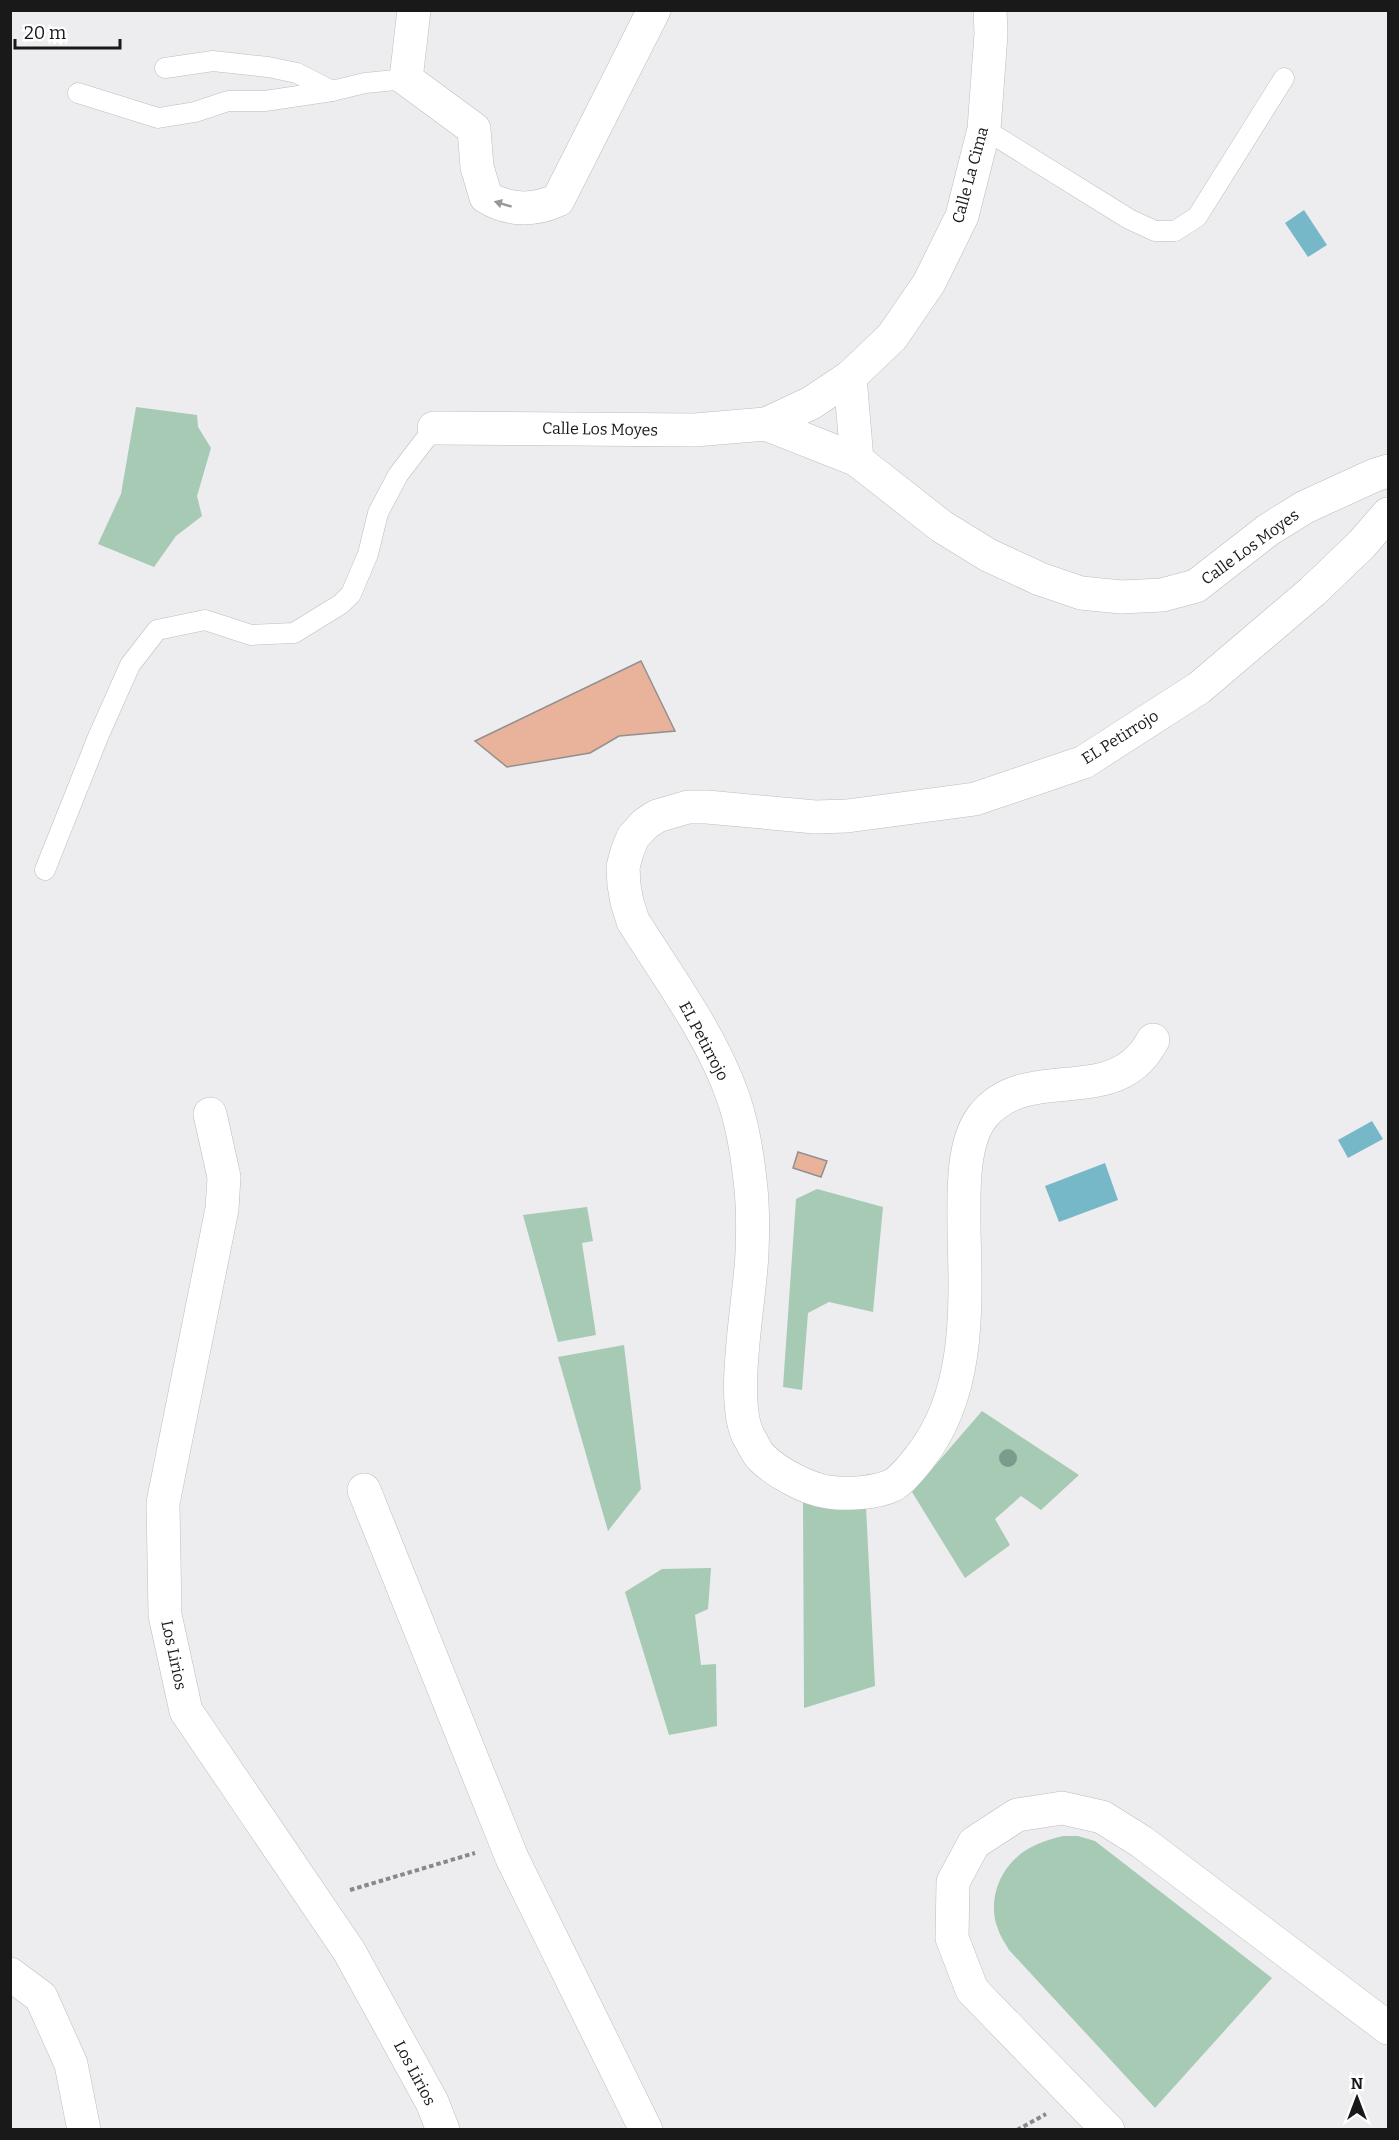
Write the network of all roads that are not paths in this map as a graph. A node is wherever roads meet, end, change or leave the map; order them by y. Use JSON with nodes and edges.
{"nodes":[{"id":1,"x":414,"y":10,"type":"edge"},
{"id":2,"x":654,"y":10,"type":"edge"},
{"id":3,"x":990,"y":10,"type":"edge"},
{"id":4,"x":165,"y":68,"type":"dead end"},
{"id":5,"x":1284,"y":78,"type":"dead end"},
{"id":6,"x":406,"y":79,"type":"junction"},
{"id":7,"x":332,"y":91,"type":"junction"},
{"id":8,"x":78,"y":93,"type":"dead end"},
{"id":9,"x":984,"y":129,"type":"junction"},
{"id":10,"x":850,"y":377,"type":"junction"},
{"id":11,"x":766,"y":424,"type":"junction"},
{"id":12,"x":434,"y":428,"type":"joint"},
{"id":13,"x":857,"y":460,"type":"junction"},
{"id":14,"x":1389,"y":471,"type":"edge"},
{"id":15,"x":1389,"y":514,"type":"edge"},
{"id":16,"x":45,"y":870,"type":"dead end"},
{"id":17,"x":1153,"y":1040,"type":"dead end"},
{"id":18,"x":210,"y":1114,"type":"dead end"},
{"id":19,"x":364,"y":1490,"type":"dead end"},
{"id":20,"x":10,"y":1974,"type":"edge"},
{"id":21,"x":1389,"y":2028,"type":"edge"},
{"id":22,"x":84,"y":2130,"type":"edge"},
{"id":23,"x":443,"y":2130,"type":"edge"},
{"id":24,"x":646,"y":2130,"type":"edge"},
{"id":25,"x":1108,"y":2130,"type":"edge"}],
"edges":[{"from":1,"to":6,"type":"street"},
{"from":2,"to":6,"type":"street","one_way":true},
{"from":3,"to":9,"type":"street","name":"Calle La Cima"},
{"from":4,"to":7,"type":"lane"},
{"from":5,"to":9,"type":"lane"},
{"from":6,"to":7,"type":"lane"},
{"from":7,"to":8,"type":"lane"},
{"from":9,"to":10,"type":"street","name":"Calle La Cima"},
{"from":10,"to":11,"type":"street","name":"Calle Los Moyes"},
{"from":10,"to":13,"type":"street"},
{"from":11,"to":12,"type":"street","name":"Calle Los Moyes"},
{"from":11,"to":13,"type":"street","name":"Calle Los Moyes"},
{"from":12,"to":16,"type":"lane"},
{"from":13,"to":14,"type":"street","name":"Calle Los Moyes"},
{"from":15,"to":17,"type":"street","name":"EL Petirrojo"},
{"from":18,"to":23,"type":"street","name":"Los Lirios"},
{"from":19,"to":24,"type":"street"},
{"from":20,"to":22,"type":"street"},
{"from":21,"to":25,"type":"street"}]}
